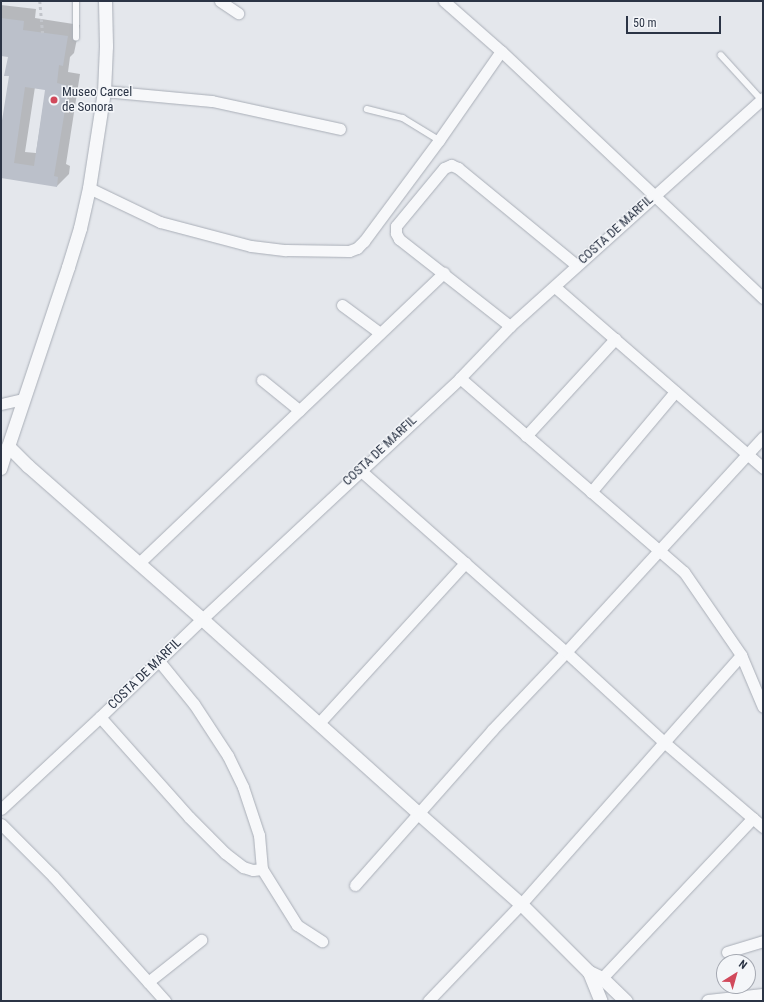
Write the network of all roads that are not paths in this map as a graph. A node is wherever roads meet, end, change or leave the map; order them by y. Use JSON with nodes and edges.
{"nodes":[{"id":1,"x":76,"y":1,"type":"edge"},
{"id":2,"x":105,"y":1,"type":"edge"},
{"id":3,"x":220,"y":1,"type":"edge"},
{"id":4,"x":444,"y":1,"type":"edge"},
{"id":5,"x":238,"y":13,"type":"dead end"},
{"id":6,"x":76,"y":38,"type":"dead end"},
{"id":7,"x":501,"y":52,"type":"junction"},
{"id":8,"x":721,"y":55,"type":"dead end"},
{"id":9,"x":104,"y":91,"type":"junction"},
{"id":10,"x":762,"y":98,"type":"edge"},
{"id":11,"x":367,"y":109,"type":"dead end"},
{"id":12,"x":340,"y":129,"type":"dead end"},
{"id":13,"x":439,"y":140,"type":"junction"},
{"id":14,"x":89,"y":188,"type":"junction"},
{"id":15,"x":654,"y":196,"type":"junction"},
{"id":16,"x":576,"y":265,"type":"junction"},
{"id":17,"x":444,"y":273,"type":"junction"},
{"id":18,"x":555,"y":287,"type":"junction"},
{"id":19,"x":763,"y":298,"type":"edge"},
{"id":20,"x":342,"y":305,"type":"dead end"},
{"id":21,"x":510,"y":326,"type":"junction"},
{"id":22,"x":380,"y":333,"type":"junction"},
{"id":23,"x":615,"y":340,"type":"junction"},
{"id":24,"x":460,"y":378,"type":"junction"},
{"id":25,"x":262,"y":380,"type":"dead end"},
{"id":26,"x":675,"y":392,"type":"junction"},
{"id":27,"x":22,"y":399,"type":"junction"},
{"id":28,"x":1,"y":404,"type":"edge"},
{"id":29,"x":299,"y":410,"type":"junction"},
{"id":30,"x":526,"y":436,"type":"junction"},
{"id":31,"x":763,"y":437,"type":"edge"},
{"id":32,"x":8,"y":446,"type":"junction"},
{"id":33,"x":748,"y":454,"type":"junction"},
{"id":34,"x":763,"y":468,"type":"edge"},
{"id":35,"x":1,"y":469,"type":"edge"},
{"id":36,"x":360,"y":470,"type":"junction"},
{"id":37,"x":592,"y":492,"type":"junction"},
{"id":38,"x":660,"y":550,"type":"junction"},
{"id":39,"x":139,"y":563,"type":"junction"},
{"id":40,"x":465,"y":563,"type":"junction"},
{"id":41,"x":202,"y":619,"type":"junction"},
{"id":42,"x":566,"y":652,"type":"junction"},
{"id":43,"x":741,"y":655,"type":"junction"},
{"id":44,"x":159,"y":661,"type":"junction"},
{"id":45,"x":763,"y":707,"type":"edge"},
{"id":46,"x":100,"y":717,"type":"junction"},
{"id":47,"x":319,"y":723,"type":"junction"},
{"id":48,"x":665,"y":742,"type":"junction"},
{"id":49,"x":1,"y":809,"type":"edge"},
{"id":50,"x":418,"y":813,"type":"junction"},
{"id":51,"x":753,"y":818,"type":"junction"},
{"id":52,"x":1,"y":824,"type":"edge"},
{"id":53,"x":763,"y":827,"type":"edge"},
{"id":54,"x":262,"y":869,"type":"junction"},
{"id":55,"x":356,"y":885,"type":"dead end"},
{"id":56,"x":521,"y":904,"type":"junction"},
{"id":57,"x":201,"y":940,"type":"dead end"},
{"id":58,"x":322,"y":941,"type":"dead end"},
{"id":59,"x":763,"y":941,"type":"edge"},
{"id":60,"x":727,"y":952,"type":"dead end"},
{"id":61,"x":589,"y":972,"type":"junction"},
{"id":62,"x":602,"y":978,"type":"junction"},
{"id":63,"x":148,"y":982,"type":"junction"},
{"id":64,"x":763,"y":995,"type":"edge"},
{"id":65,"x":165,"y":1001,"type":"edge"},
{"id":66,"x":428,"y":1001,"type":"edge"},
{"id":67,"x":601,"y":1001,"type":"edge"},
{"id":68,"x":626,"y":1001,"type":"edge"},
{"id":69,"x":708,"y":1001,"type":"edge"}],
"edges":[{"from":1,"to":6,"type":"lane"},
{"from":2,"to":9,"type":"street"},
{"from":3,"to":5,"type":"street"},
{"from":4,"to":7,"type":"street"},
{"from":7,"to":13,"type":"street"},
{"from":7,"to":15,"type":"street"},
{"from":8,"to":10,"type":"lane"},
{"from":9,"to":12,"type":"street"},
{"from":9,"to":14,"type":"street"},
{"from":10,"to":15,"type":"street","name":"COSTA DE MARFIL"},
{"from":11,"to":13,"type":"lane"},
{"from":13,"to":14,"type":"street"},
{"from":14,"to":27,"type":"street"},
{"from":15,"to":16,"type":"street","name":"COSTA DE MARFIL"},
{"from":15,"to":19,"type":"street"},
{"from":16,"to":17,"type":"street"},
{"from":16,"to":18,"type":"street","name":"COSTA DE MARFIL"},
{"from":17,"to":21,"type":"street"},
{"from":17,"to":22,"type":"street"},
{"from":18,"to":21,"type":"street","name":"COSTA DE MARFIL"},
{"from":18,"to":23,"type":"street"},
{"from":20,"to":22,"type":"street"},
{"from":21,"to":24,"type":"street","name":"COSTA DE MARFIL"},
{"from":22,"to":29,"type":"street"},
{"from":23,"to":26,"type":"street"},
{"from":23,"to":30,"type":"street"},
{"from":24,"to":30,"type":"street"},
{"from":24,"to":36,"type":"street","name":"COSTA DE MARFIL"},
{"from":25,"to":29,"type":"street"},
{"from":26,"to":33,"type":"street"},
{"from":26,"to":37,"type":"street"},
{"from":27,"to":28,"type":"street"},
{"from":27,"to":32,"type":"street"},
{"from":29,"to":39,"type":"street"},
{"from":30,"to":37,"type":"street"},
{"from":31,"to":33,"type":"street"},
{"from":32,"to":35,"type":"street"},
{"from":32,"to":39,"type":"street"},
{"from":33,"to":34,"type":"street"},
{"from":33,"to":38,"type":"street"},
{"from":36,"to":40,"type":"street"},
{"from":36,"to":41,"type":"street","name":"COSTA DE MARFIL"},
{"from":37,"to":38,"type":"street"},
{"from":38,"to":42,"type":"street"},
{"from":38,"to":43,"type":"street"},
{"from":39,"to":41,"type":"street"},
{"from":40,"to":42,"type":"street"},
{"from":40,"to":47,"type":"street"},
{"from":41,"to":44,"type":"street","name":"COSTA DE MARFIL"},
{"from":41,"to":47,"type":"street"},
{"from":42,"to":48,"type":"street"},
{"from":42,"to":50,"type":"street"},
{"from":43,"to":45,"type":"street"},
{"from":43,"to":48,"type":"street"},
{"from":44,"to":46,"type":"street","name":"COSTA DE MARFIL"},
{"from":44,"to":54,"type":"street"},
{"from":46,"to":49,"type":"street","name":"COSTA DE MARFIL"},
{"from":46,"to":54,"type":"street"},
{"from":47,"to":50,"type":"street"},
{"from":48,"to":51,"type":"street"},
{"from":48,"to":56,"type":"street"},
{"from":50,"to":55,"type":"street"},
{"from":50,"to":56,"type":"street"},
{"from":51,"to":53,"type":"street"},
{"from":51,"to":62,"type":"street"},
{"from":52,"to":63,"type":"street"},
{"from":54,"to":58,"type":"street"},
{"from":56,"to":61,"type":"street"},
{"from":56,"to":66,"type":"street"},
{"from":57,"to":63,"type":"street"},
{"from":59,"to":60,"type":"street"},
{"from":61,"to":62,"type":"street"},
{"from":61,"to":67,"type":"street"},
{"from":62,"to":68,"type":"street"},
{"from":63,"to":65,"type":"street"},
{"from":64,"to":69,"type":"street"}]}
